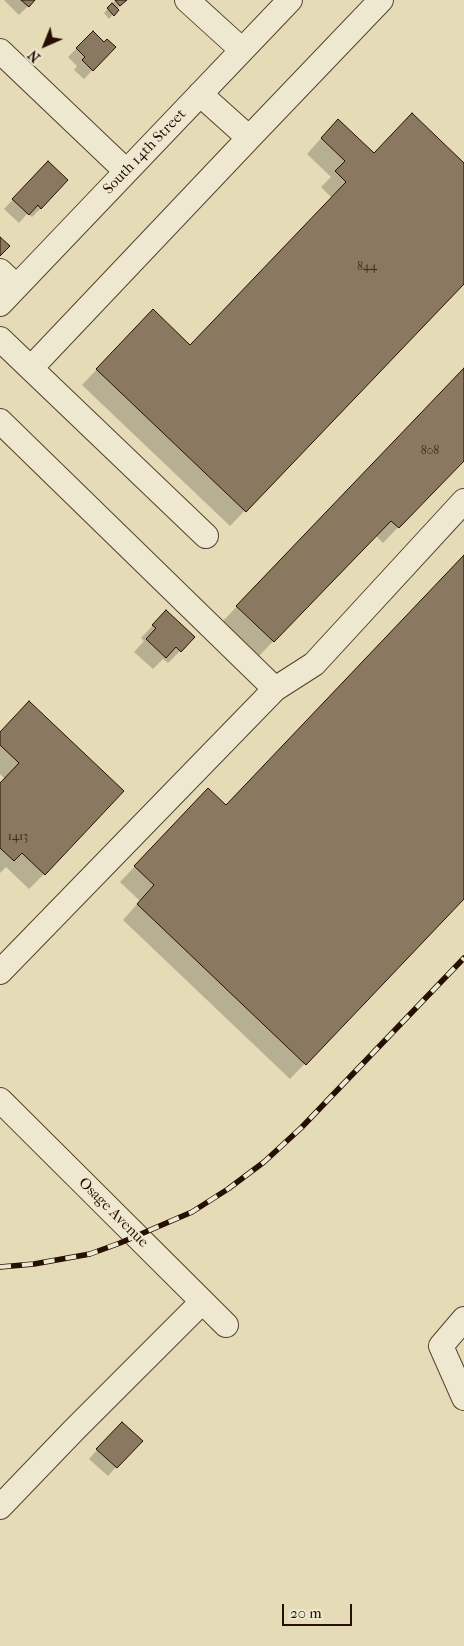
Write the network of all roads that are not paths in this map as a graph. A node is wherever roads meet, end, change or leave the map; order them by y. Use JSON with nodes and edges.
{"nodes":[{"id":1,"x":187,"y":0,"type":"edge"},
{"id":2,"x":290,"y":0,"type":"edge"},
{"id":3,"x":381,"y":0,"type":"edge"},
{"id":4,"x":242,"y":50,"type":"junction"},
{"id":5,"x":0,"y":51,"type":"edge"},
{"id":6,"x":200,"y":94,"type":"junction"},
{"id":7,"x":249,"y":138,"type":"junction"},
{"id":8,"x":126,"y":171,"type":"junction"},
{"id":9,"x":8,"y":279,"type":"edge"},
{"id":10,"x":0,"y":304,"type":"edge"},
{"id":11,"x":0,"y":338,"type":"edge"},
{"id":12,"x":31,"y":368,"type":"junction"},
{"id":13,"x":0,"y":421,"type":"edge"},
{"id":14,"x":464,"y":501,"type":"edge"},
{"id":15,"x":206,"y":536,"type":"dead end"},
{"id":16,"x":276,"y":689,"type":"junction"},
{"id":17,"x":0,"y":972,"type":"edge"},
{"id":18,"x":0,"y":1100,"type":"edge"},
{"id":19,"x":202,"y":1302,"type":"junction"},
{"id":20,"x":464,"y":1319,"type":"edge"},
{"id":21,"x":226,"y":1325,"type":"dead end"},
{"id":22,"x":464,"y":1398,"type":"edge"},
{"id":23,"x":0,"y":1507,"type":"edge"}],
"edges":[{"from":1,"to":4,"type":"street"},
{"from":2,"to":4,"type":"street","name":"South 14th Street"},
{"from":3,"to":7,"type":"street"},
{"from":4,"to":6,"type":"street","name":"South 14th Street"},
{"from":5,"to":8,"type":"street"},
{"from":6,"to":7,"type":"street"},
{"from":6,"to":8,"type":"street","name":"South 14th Street"},
{"from":7,"to":12,"type":"street"},
{"from":8,"to":9,"type":"street","name":"South 14th Street"},
{"from":9,"to":10,"type":"street","name":"South 14th Street"},
{"from":11,"to":12,"type":"street"},
{"from":12,"to":15,"type":"street"},
{"from":13,"to":16,"type":"street"},
{"from":14,"to":16,"type":"street"},
{"from":16,"to":17,"type":"street"},
{"from":18,"to":19,"type":"street","name":"Osage Avenue"},
{"from":19,"to":21,"type":"street","name":"Osage Avenue"},
{"from":19,"to":23,"type":"street"},
{"from":20,"to":22,"type":"street"}]}
